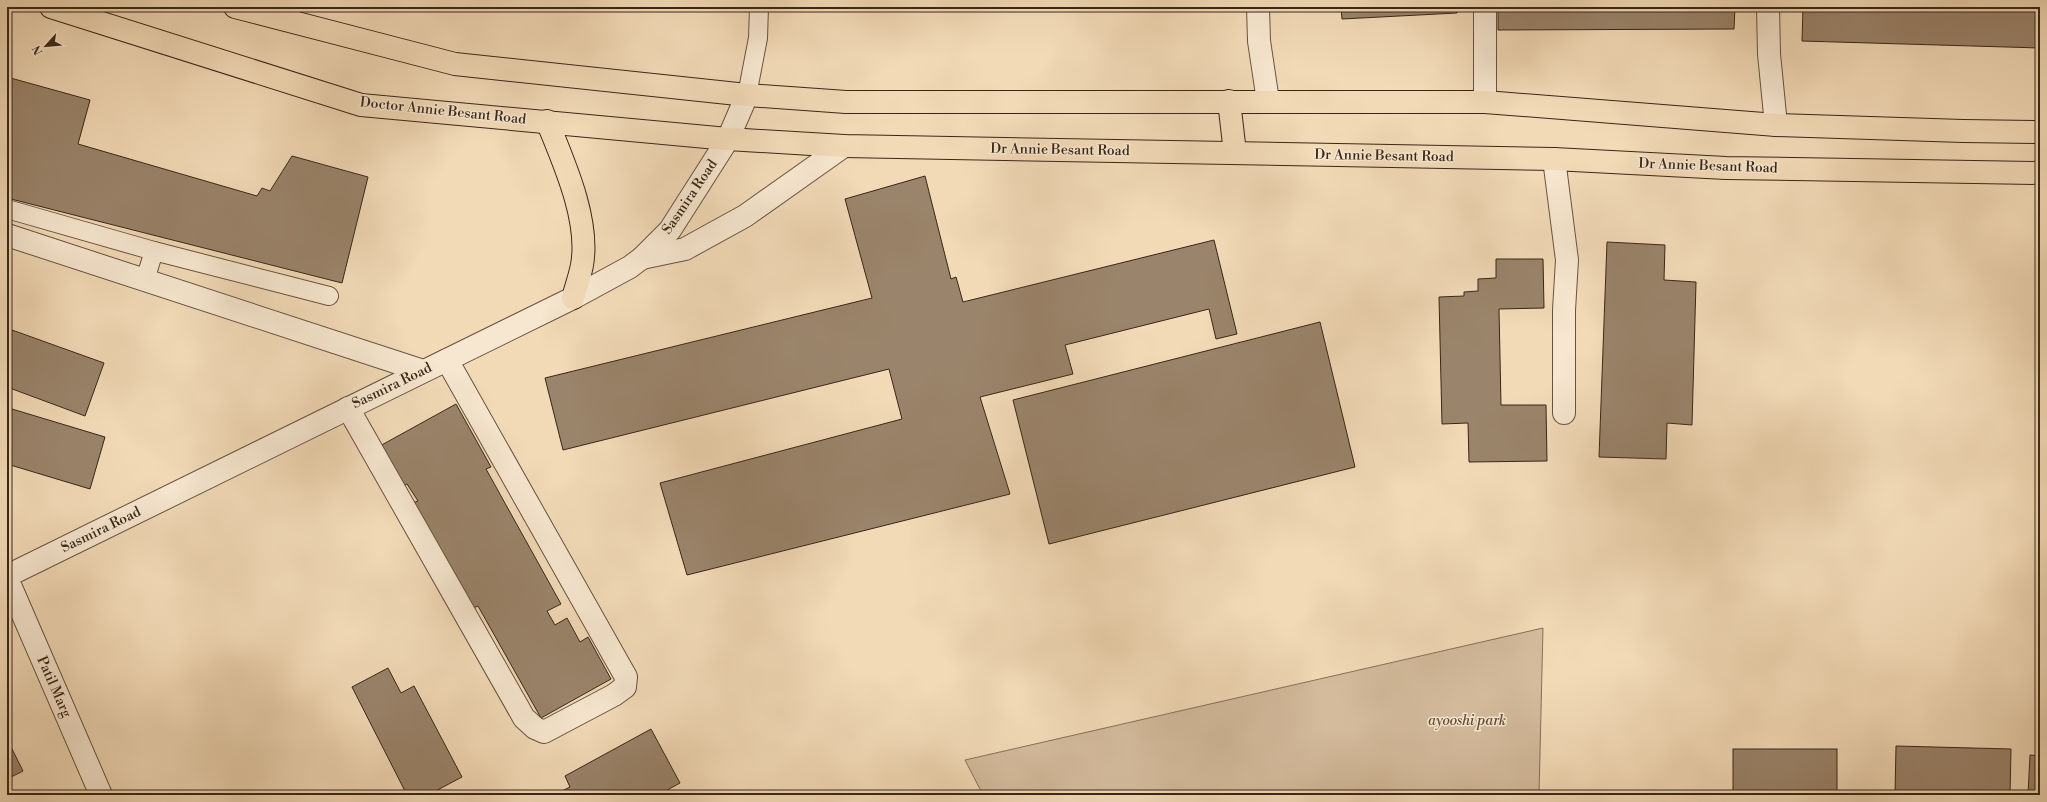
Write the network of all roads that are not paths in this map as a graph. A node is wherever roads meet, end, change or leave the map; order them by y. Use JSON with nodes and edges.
{"nodes":[{"id":1,"x":51,"y":7,"type":"edge"},
{"id":2,"x":759,"y":7,"type":"edge"},
{"id":3,"x":1258,"y":7,"type":"edge"},
{"id":4,"x":1485,"y":7,"type":"edge"},
{"id":5,"x":1768,"y":7,"type":"edge"},
{"id":6,"x":239,"y":8,"type":"edge"},
{"id":7,"x":747,"y":95,"type":"junction"},
{"id":8,"x":1229,"y":101,"type":"junction"},
{"id":9,"x":1268,"y":101,"type":"junction"},
{"id":10,"x":1485,"y":102,"type":"junction"},
{"id":11,"x":547,"y":121,"type":"junction"},
{"id":12,"x":1776,"y":125,"type":"junction"},
{"id":13,"x":2040,"y":132,"type":"edge"},
{"id":14,"x":728,"y":139,"type":"junction"},
{"id":15,"x":844,"y":146,"type":"junction"},
{"id":16,"x":1235,"y":153,"type":"junction"},
{"id":17,"x":1554,"y":159,"type":"junction"},
{"id":18,"x":2040,"y":173,"type":"edge"},
{"id":19,"x":7,"y":209,"type":"edge"},
{"id":20,"x":7,"y":235,"type":"edge"},
{"id":21,"x":154,"y":251,"type":"junction"},
{"id":22,"x":642,"y":258,"type":"junction"},
{"id":23,"x":145,"y":280,"type":"junction"},
{"id":24,"x":330,"y":296,"type":"dead end"},
{"id":25,"x":574,"y":298,"type":"junction"},
{"id":26,"x":447,"y":360,"type":"junction"},
{"id":27,"x":422,"y":371,"type":"junction"},
{"id":28,"x":348,"y":408,"type":"junction"},
{"id":29,"x":1564,"y":412,"type":"dead end"},
{"id":30,"x":7,"y":577,"type":"edge"},
{"id":31,"x":101,"y":795,"type":"edge"}],
"edges":[{"from":1,"to":11,"type":"main road","name":"Doctor Annie Besant Road"},
{"from":2,"to":7,"type":"lane"},
{"from":3,"to":9,"type":"street"},
{"from":4,"to":10,"type":"street"},
{"from":5,"to":12,"type":"street"},
{"from":6,"to":7,"type":"main road"},
{"from":7,"to":8,"type":"main road"},
{"from":7,"to":14,"type":"street","name":"Sasmira Road"},
{"from":8,"to":9,"type":"main road"},
{"from":8,"to":16,"type":"main road"},
{"from":9,"to":10,"type":"main road"},
{"from":10,"to":12,"type":"main road"},
{"from":11,"to":14,"type":"main road","name":"Doctor Annie Besant Road"},
{"from":11,"to":25,"type":"main road"},
{"from":12,"to":13,"type":"main road"},
{"from":14,"to":15,"type":"main road","name":"Dr Annie Besant Road"},
{"from":14,"to":22,"type":"street","name":"Sasmira Road"},
{"from":15,"to":16,"type":"main road","name":"Dr Annie Besant Road"},
{"from":15,"to":22,"type":"street"},
{"from":16,"to":17,"type":"main road","name":"Dr Annie Besant Road"},
{"from":17,"to":18,"type":"main road","name":"Dr Annie Besant Road"},
{"from":17,"to":29,"type":"street"},
{"from":19,"to":21,"type":"lane"},
{"from":20,"to":23,"type":"street"},
{"from":21,"to":23,"type":"lane"},
{"from":21,"to":24,"type":"lane"},
{"from":22,"to":25,"type":"street","name":"Sasmira Road"},
{"from":23,"to":27,"type":"street"},
{"from":25,"to":26,"type":"street","name":"Sasmira Road"},
{"from":26,"to":27,"type":"street","name":"Sasmira Road"},
{"from":26,"to":28,"type":"street"},
{"from":27,"to":28,"type":"street","name":"Sasmira Road"},
{"from":28,"to":30,"type":"street","name":"Sasmira Road"},
{"from":30,"to":31,"type":"street","name":"Patil Marg"}]}
